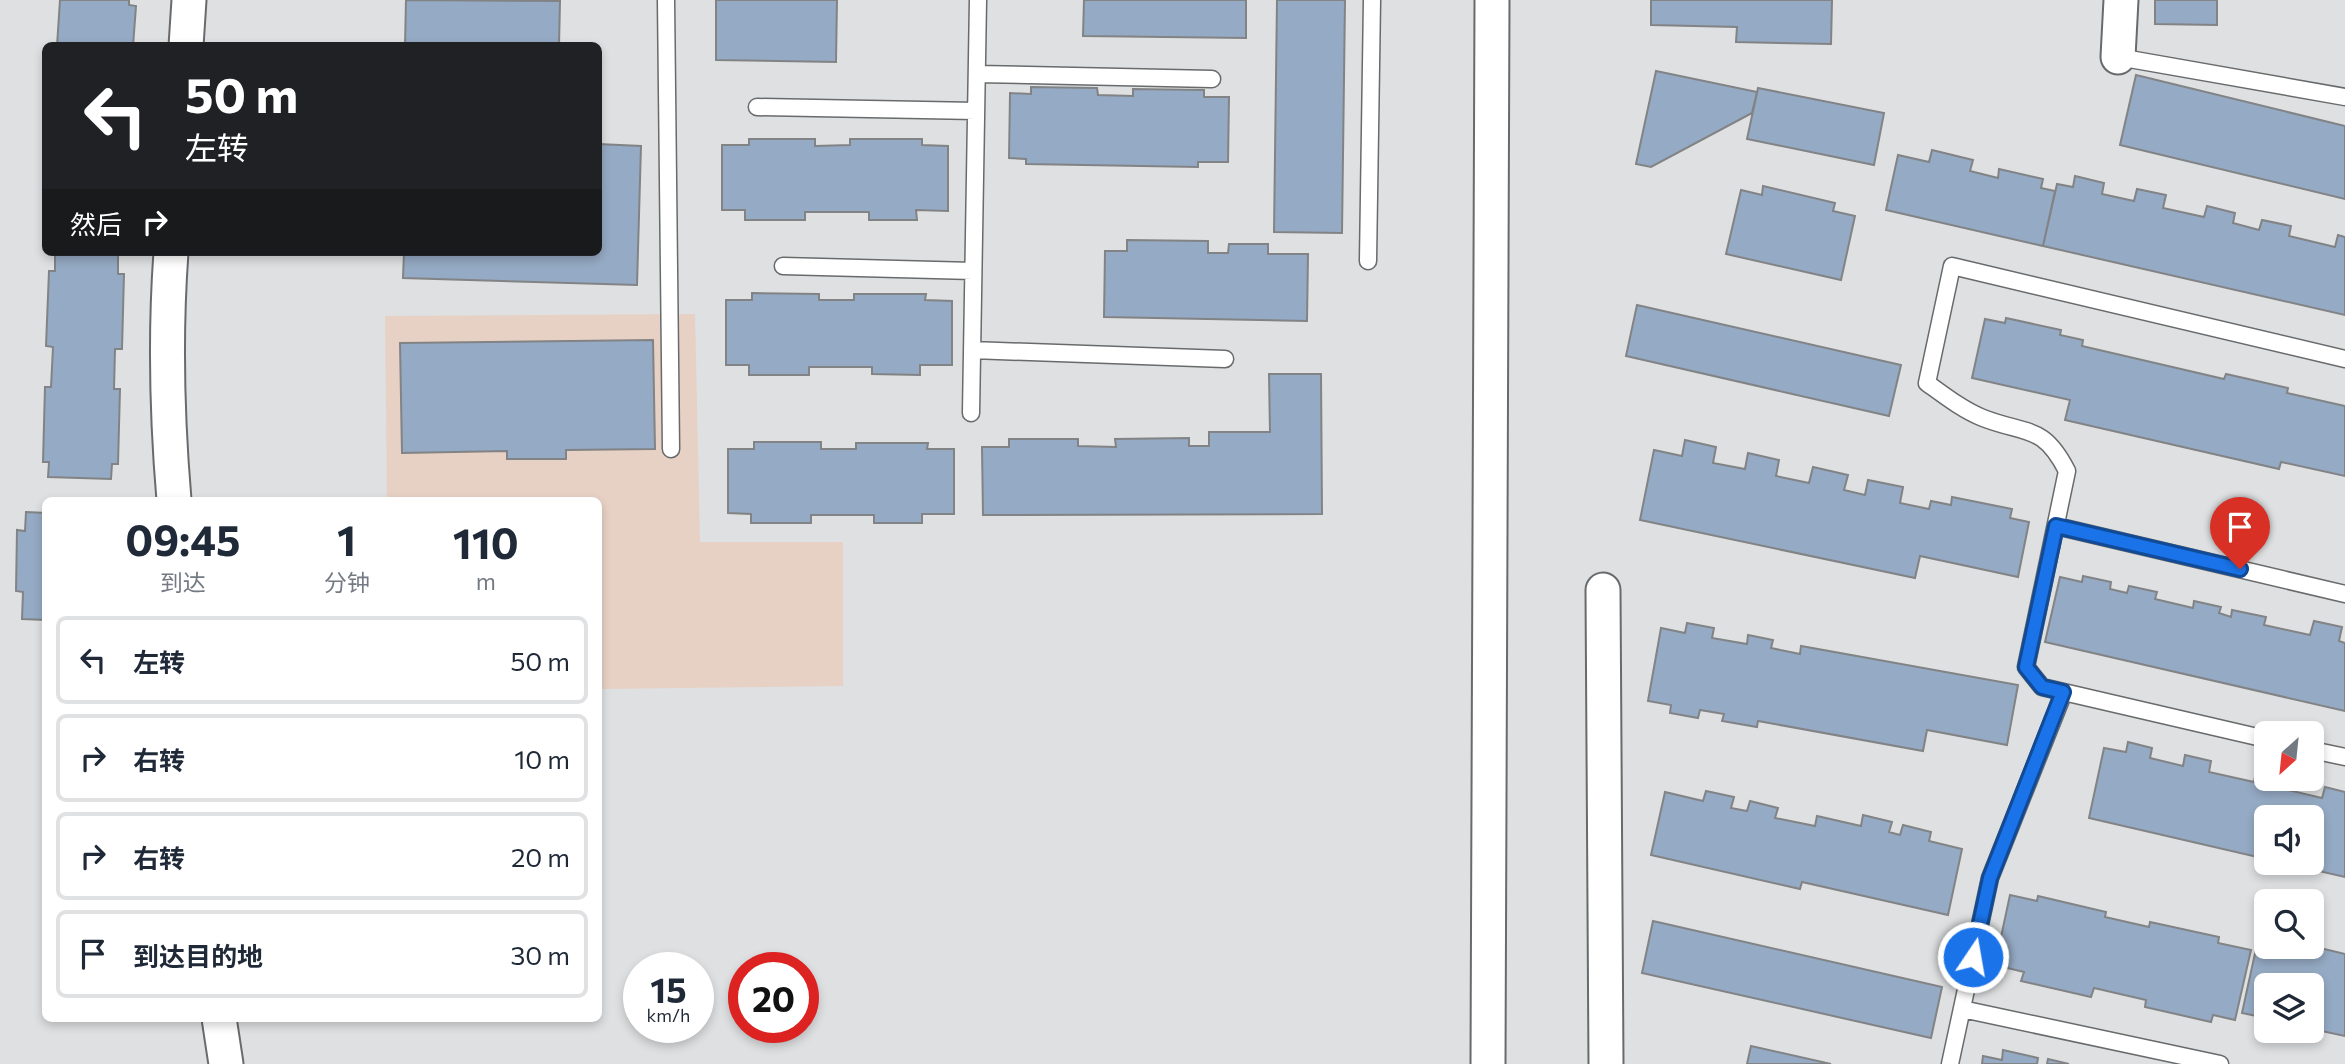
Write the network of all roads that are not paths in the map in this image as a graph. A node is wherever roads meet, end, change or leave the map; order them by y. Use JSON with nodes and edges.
{"nodes":[{"id":1,"x":189,"y":0,"type":"edge"},
{"id":2,"x":666,"y":0,"type":"edge"},
{"id":3,"x":978,"y":0,"type":"edge"},
{"id":4,"x":1372,"y":0,"type":"edge"},
{"id":5,"x":1492,"y":0,"type":"edge"},
{"id":6,"x":2121,"y":0,"type":"edge"},
{"id":7,"x":186,"y":42,"type":"edge"},
{"id":8,"x":2118,"y":57,"type":"joint"},
{"id":9,"x":977,"y":74,"type":"junction"},
{"id":10,"x":1212,"y":79,"type":"dead end"},
{"id":11,"x":2345,"y":97,"type":"edge"},
{"id":12,"x":757,"y":107,"type":"dead end"},
{"id":13,"x":976,"y":111,"type":"junction"},
{"id":14,"x":171,"y":256,"type":"edge"},
{"id":15,"x":1368,"y":261,"type":"dead end"},
{"id":16,"x":783,"y":266,"type":"dead end"},
{"id":17,"x":973,"y":271,"type":"junction"},
{"id":18,"x":972,"y":351,"type":"junction"},
{"id":19,"x":1224,"y":359,"type":"dead end"},
{"id":20,"x":2345,"y":359,"type":"edge"},
{"id":21,"x":971,"y":413,"type":"dead end"},
{"id":22,"x":671,"y":449,"type":"dead end"},
{"id":23,"x":174,"y":497,"type":"edge"},
{"id":24,"x":2056,"y":526,"type":"junction"},
{"id":25,"x":1603,"y":590,"type":"dead end"},
{"id":26,"x":2345,"y":594,"type":"edge"},
{"id":27,"x":2063,"y":692,"type":"junction"},
{"id":28,"x":2254,"y":736,"type":"edge"},
{"id":29,"x":2324,"y":753,"type":"edge"},
{"id":30,"x":2345,"y":757,"type":"edge"},
{"id":31,"x":1962,"y":1009,"type":"junction"},
{"id":32,"x":220,"y":1022,"type":"edge"},
{"id":33,"x":226,"y":1064,"type":"edge"},
{"id":34,"x":1488,"y":1064,"type":"edge"},
{"id":35,"x":1606,"y":1064,"type":"edge"},
{"id":36,"x":1950,"y":1064,"type":"edge"},
{"id":37,"x":2220,"y":1064,"type":"edge"}],
"edges":[{"from":1,"to":7,"type":"street"},
{"from":2,"to":22,"type":"lane"},
{"from":3,"to":9,"type":"lane"},
{"from":4,"to":15,"type":"lane"},
{"from":5,"to":34,"type":"street"},
{"from":6,"to":8,"type":"street"},
{"from":8,"to":11,"type":"lane"},
{"from":9,"to":10,"type":"lane"},
{"from":9,"to":13,"type":"lane"},
{"from":12,"to":13,"type":"lane"},
{"from":13,"to":17,"type":"lane"},
{"from":14,"to":23,"type":"street"},
{"from":16,"to":17,"type":"lane"},
{"from":17,"to":18,"type":"lane"},
{"from":18,"to":19,"type":"lane"},
{"from":18,"to":21,"type":"lane"},
{"from":20,"to":24,"type":"lane"},
{"from":24,"to":26,"type":"lane"},
{"from":24,"to":27,"type":"lane"},
{"from":25,"to":35,"type":"street"},
{"from":27,"to":28,"type":"lane"},
{"from":27,"to":31,"type":"lane"},
{"from":29,"to":30,"type":"lane"},
{"from":31,"to":36,"type":"lane"},
{"from":31,"to":37,"type":"lane"},
{"from":32,"to":33,"type":"street"}]}
